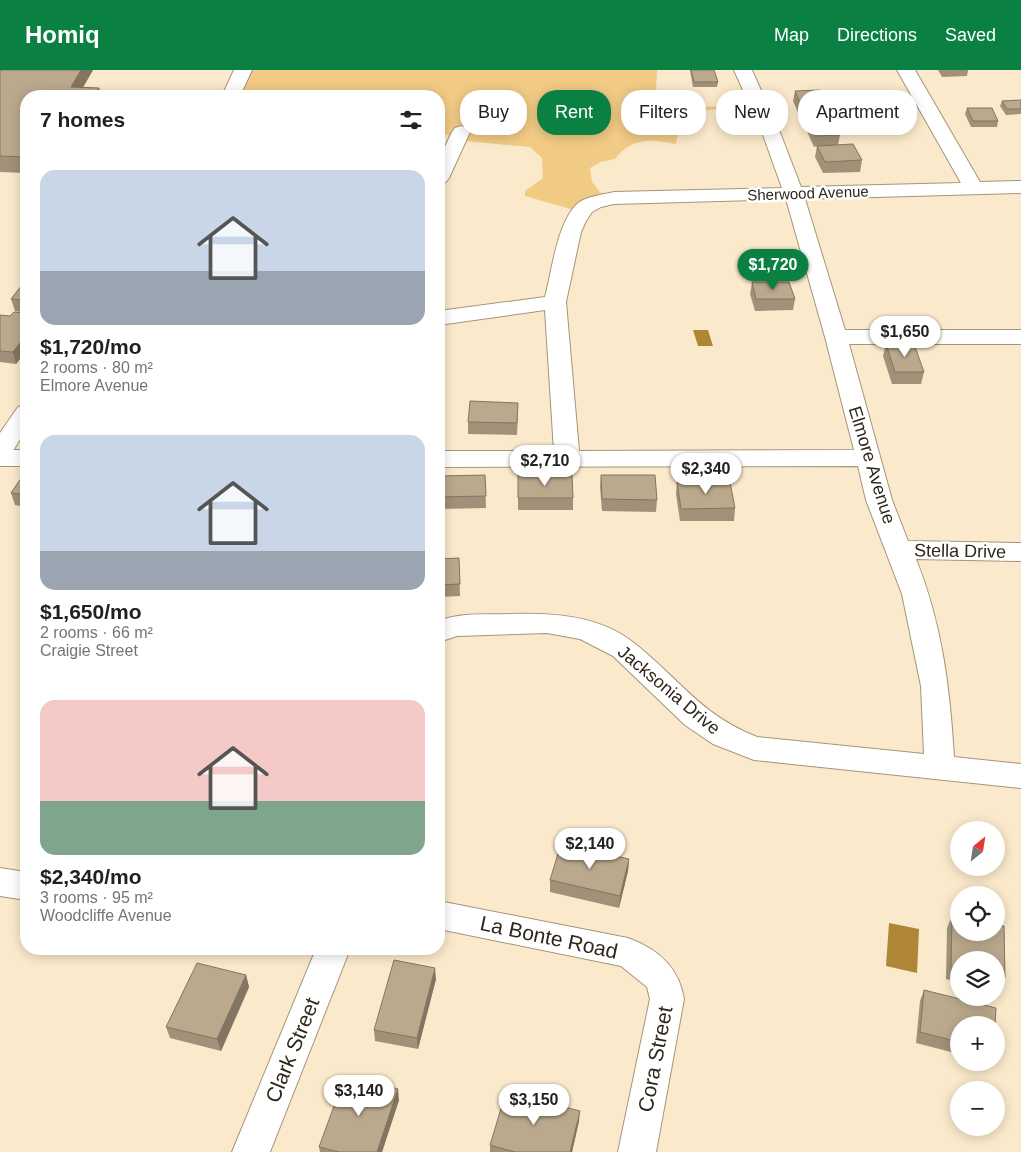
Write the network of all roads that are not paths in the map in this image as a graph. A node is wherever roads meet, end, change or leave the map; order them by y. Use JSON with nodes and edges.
{"nodes":[{"id":1,"x":243,"y":70,"type":"edge"},
{"id":2,"x":743,"y":70,"type":"edge"},
{"id":3,"x":906,"y":70,"type":"edge"},
{"id":4,"x":234,"y":90,"type":"edge"},
{"id":5,"x":460,"y":134,"type":"edge"},
{"id":6,"x":445,"y":165,"type":"edge"},
{"id":7,"x":1021,"y":187,"type":"edge"},
{"id":8,"x":974,"y":189,"type":"junction"},
{"id":9,"x":794,"y":194,"type":"junction"},
{"id":10,"x":555,"y":302,"type":"junction"},
{"id":11,"x":445,"y":317,"type":"edge"},
{"id":12,"x":836,"y":337,"type":"junction"},
{"id":13,"x":1021,"y":337,"type":"edge"},
{"id":14,"x":20,"y":421,"type":"edge"},
{"id":15,"x":0,"y":452,"type":"edge"},
{"id":16,"x":0,"y":458,"type":"edge"},
{"id":17,"x":20,"y":458,"type":"edge"},
{"id":18,"x":567,"y":458,"type":"junction"},
{"id":19,"x":868,"y":458,"type":"junction"},
{"id":20,"x":445,"y":459,"type":"edge"},
{"id":21,"x":899,"y":550,"type":"junction"},
{"id":22,"x":1021,"y":552,"type":"edge"},
{"id":23,"x":445,"y":630,"type":"edge"},
{"id":24,"x":940,"y":768,"type":"junction"},
{"id":25,"x":1021,"y":776,"type":"edge"},
{"id":26,"x":0,"y":882,"type":"edge"},
{"id":27,"x":20,"y":885,"type":"edge"},
{"id":28,"x":445,"y":916,"type":"edge"},
{"id":29,"x":331,"y":955,"type":"edge"},
{"id":30,"x":655,"y":969,"type":"joint"},
{"id":31,"x":251,"y":1152,"type":"edge"},
{"id":32,"x":638,"y":1152,"type":"edge"}],
"edges":[{"from":1,"to":4,"type":"street"},
{"from":2,"to":9,"type":"street","name":"Elmore Avenue"},
{"from":3,"to":8,"type":"street"},
{"from":5,"to":6,"type":"street"},
{"from":7,"to":8,"type":"street","name":"Sherwood Avenue"},
{"from":8,"to":9,"type":"street","name":"Sherwood Avenue"},
{"from":9,"to":10,"type":"street","name":"Sherwood Avenue"},
{"from":9,"to":12,"type":"street","name":"Elmore Avenue"},
{"from":10,"to":11,"type":"street"},
{"from":10,"to":18,"type":"street"},
{"from":12,"to":13,"type":"street"},
{"from":12,"to":19,"type":"street","name":"Elmore Avenue"},
{"from":14,"to":15,"type":"street"},
{"from":16,"to":17,"type":"street"},
{"from":18,"to":19,"type":"street"},
{"from":18,"to":20,"type":"street"},
{"from":19,"to":21,"type":"street","name":"Elmore Avenue"},
{"from":21,"to":22,"type":"street","name":"Stella Drive"},
{"from":21,"to":24,"type":"street","name":"Elmore Avenue"},
{"from":23,"to":24,"type":"street","name":"Jacksonia Drive"},
{"from":24,"to":25,"type":"street","name":"Jacksonia Drive"},
{"from":26,"to":27,"type":"street"},
{"from":28,"to":30,"type":"street","name":"La Bonte Road"},
{"from":29,"to":31,"type":"street","name":"Clark Street"},
{"from":30,"to":32,"type":"street","name":"Cora Street"}]}
